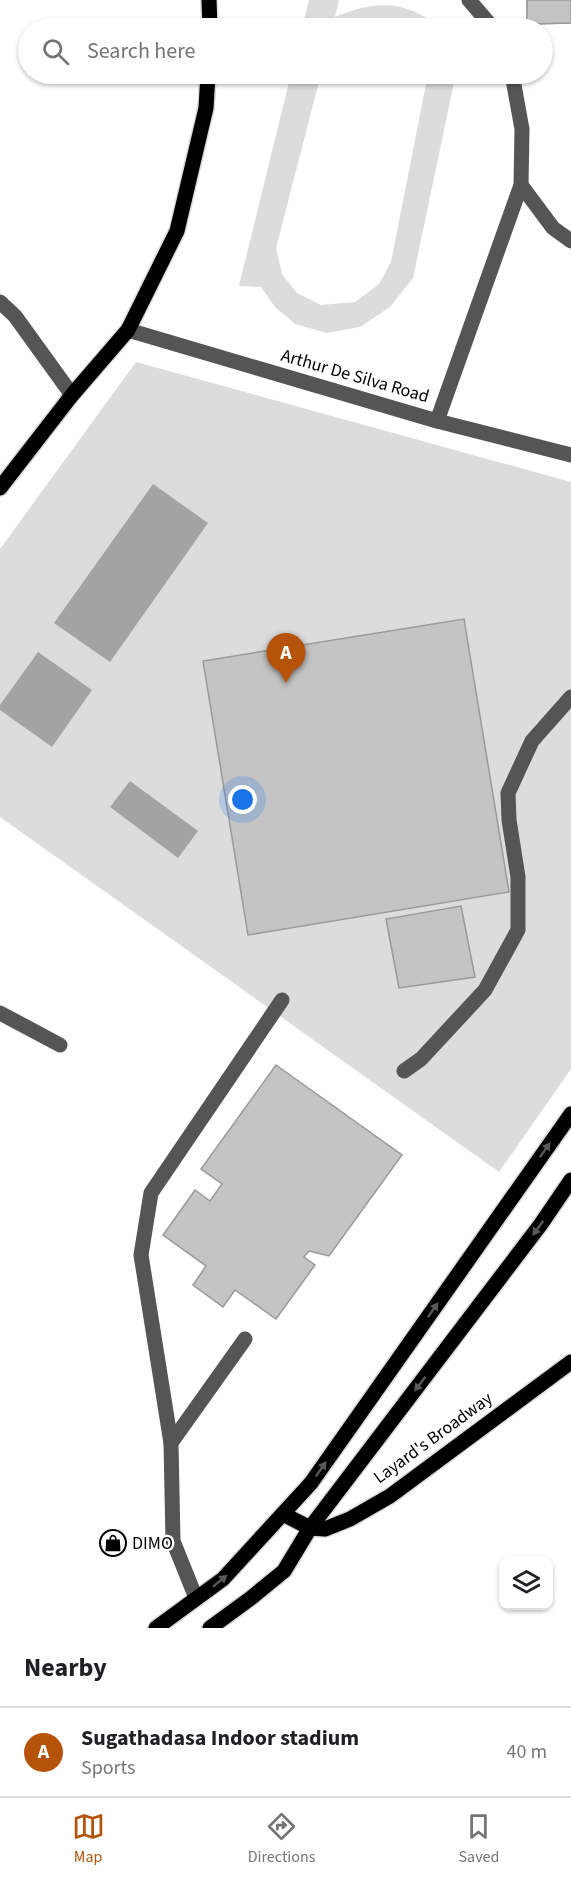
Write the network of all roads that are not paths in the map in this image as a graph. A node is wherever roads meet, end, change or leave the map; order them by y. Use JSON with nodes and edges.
{"nodes":[{"id":1,"x":209,"y":0,"type":"edge"},
{"id":2,"x":469,"y":0,"type":"edge"},
{"id":3,"x":210,"y":18,"type":"edge"},
{"id":4,"x":485,"y":18,"type":"edge"},
{"id":5,"x":207,"y":84,"type":"edge"},
{"id":6,"x":514,"y":84,"type":"edge"},
{"id":7,"x":521,"y":185,"type":"junction"},
{"id":8,"x":571,"y":241,"type":"edge"},
{"id":9,"x":0,"y":302,"type":"edge"},
{"id":10,"x":128,"y":330,"type":"junction"},
{"id":11,"x":72,"y":395,"type":"junction"},
{"id":12,"x":437,"y":421,"type":"junction"},
{"id":13,"x":571,"y":455,"type":"edge"},
{"id":14,"x":0,"y":488,"type":"edge"},
{"id":15,"x":571,"y":697,"type":"edge"},
{"id":16,"x":282,"y":1000,"type":"dead end"},
{"id":17,"x":0,"y":1013,"type":"edge"},
{"id":18,"x":60,"y":1045,"type":"dead end"},
{"id":19,"x":404,"y":1071,"type":"dead end"},
{"id":20,"x":571,"y":1114,"type":"edge"},
{"id":21,"x":571,"y":1180,"type":"edge"},
{"id":22,"x":245,"y":1339,"type":"dead end"},
{"id":23,"x":571,"y":1362,"type":"edge"},
{"id":24,"x":171,"y":1443,"type":"junction"},
{"id":25,"x":283,"y":1514,"type":"junction"},
{"id":26,"x":310,"y":1528,"type":"junction"},
{"id":27,"x":196,"y":1598,"type":"junction"},
{"id":28,"x":156,"y":1628,"type":"edge"},
{"id":29,"x":210,"y":1628,"type":"edge"}],
"edges":[{"from":1,"to":3,"type":"main road"},
{"from":2,"to":4,"type":"street"},
{"from":5,"to":10,"type":"main road"},
{"from":6,"to":7,"type":"street"},
{"from":7,"to":8,"type":"street"},
{"from":7,"to":12,"type":"street"},
{"from":9,"to":11,"type":"street"},
{"from":10,"to":11,"type":"main road"},
{"from":10,"to":12,"type":"street","name":"Arthur De Silva Road"},
{"from":11,"to":14,"type":"main road"},
{"from":12,"to":13,"type":"street","name":"Arthur De Silva Road"},
{"from":15,"to":19,"type":"street"},
{"from":16,"to":24,"type":"street"},
{"from":17,"to":18,"type":"street"},
{"from":25,"to":20,"type":"main road","one_way":true},
{"from":21,"to":26,"type":"main road","one_way":true},
{"from":22,"to":24,"type":"street"},
{"from":23,"to":26,"type":"main road","name":"Layard's Broadway"},
{"from":24,"to":27,"type":"street"},
{"from":25,"to":26,"type":"main road"},
{"from":27,"to":25,"type":"main road","one_way":true},
{"from":26,"to":29,"type":"main road"},
{"from":27,"to":28,"type":"main road"}]}
